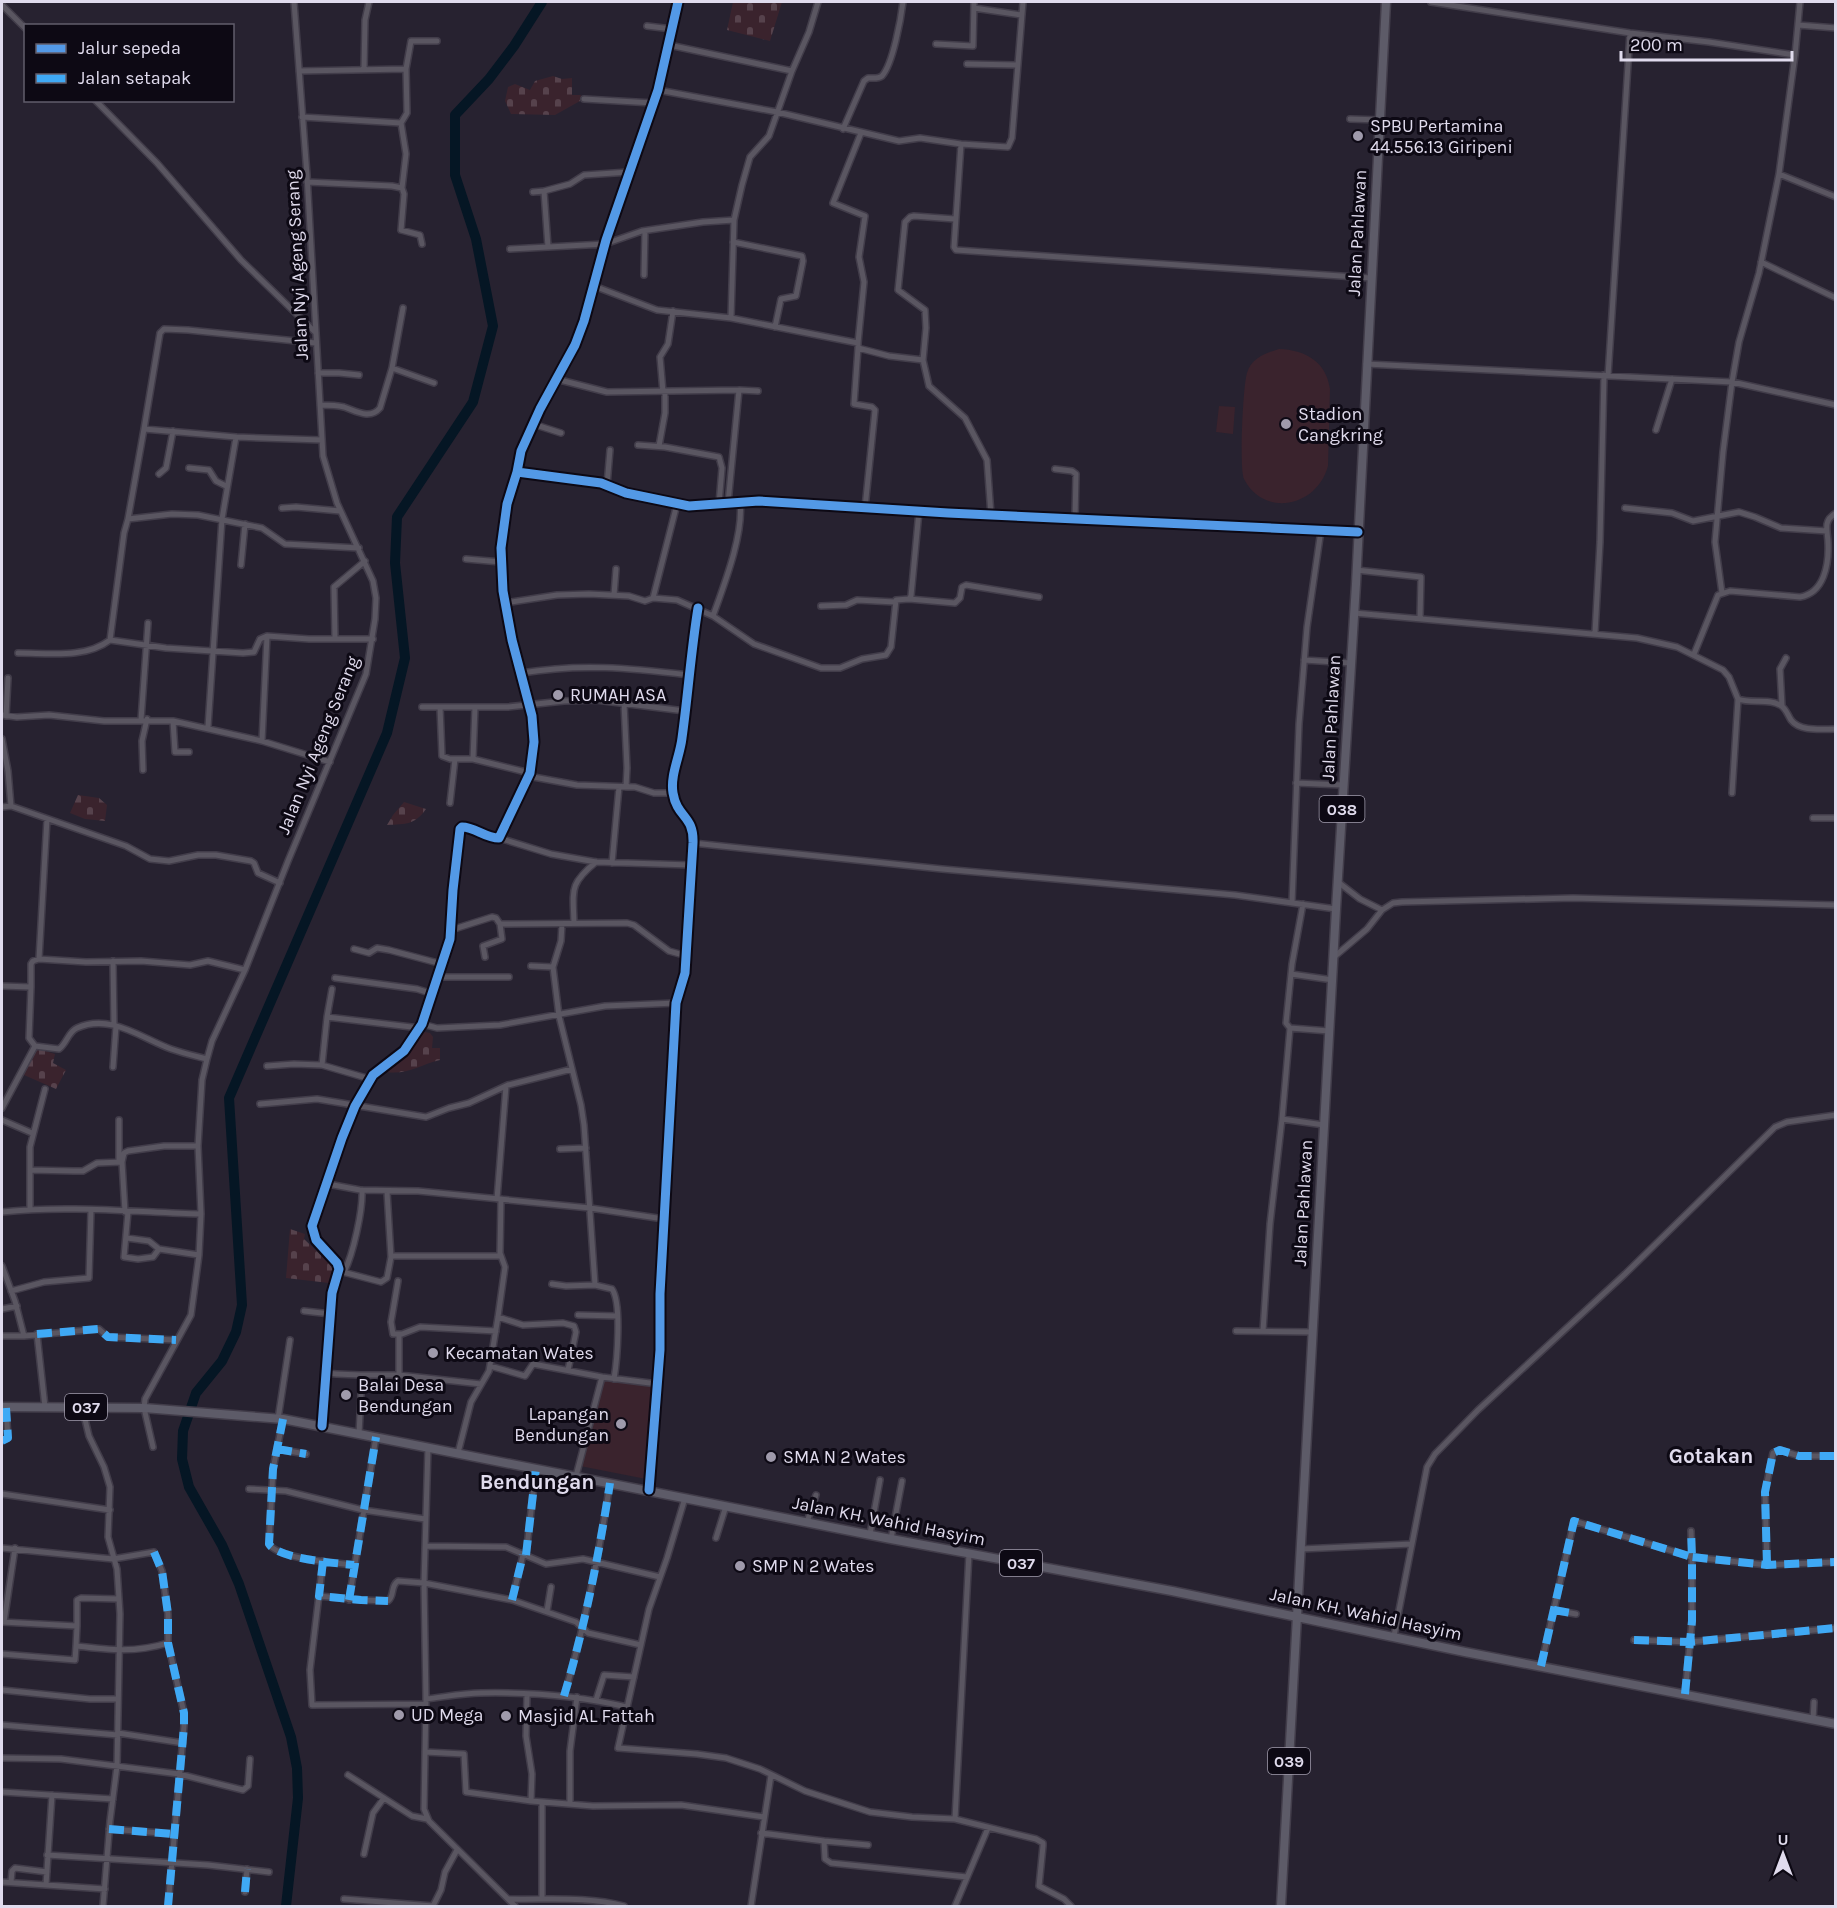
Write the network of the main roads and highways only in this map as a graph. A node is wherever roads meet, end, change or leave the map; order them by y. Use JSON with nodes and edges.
{"nodes":[{"id":1,"x":1386,"y":2,"type":"edge"},
{"id":2,"x":4,"y":1407,"type":"edge"},
{"id":3,"x":1298,"y":1616,"type":"junction"},
{"id":4,"x":1836,"y":1724,"type":"edge"},
{"id":5,"x":1281,"y":1906,"type":"edge"}],
"edges":[{"from":1,"to":3,"type":"main road","name":"Jalan Pahlawan","number":"038"},
{"from":2,"to":3,"type":"main road","name":"Jalan KH. Wahid Hasyim","number":"037"},
{"from":3,"to":4,"type":"main road","name":"Jalan KH. Wahid Hasyim","number":"037"},
{"from":3,"to":5,"type":"main road","number":"039"}]}
